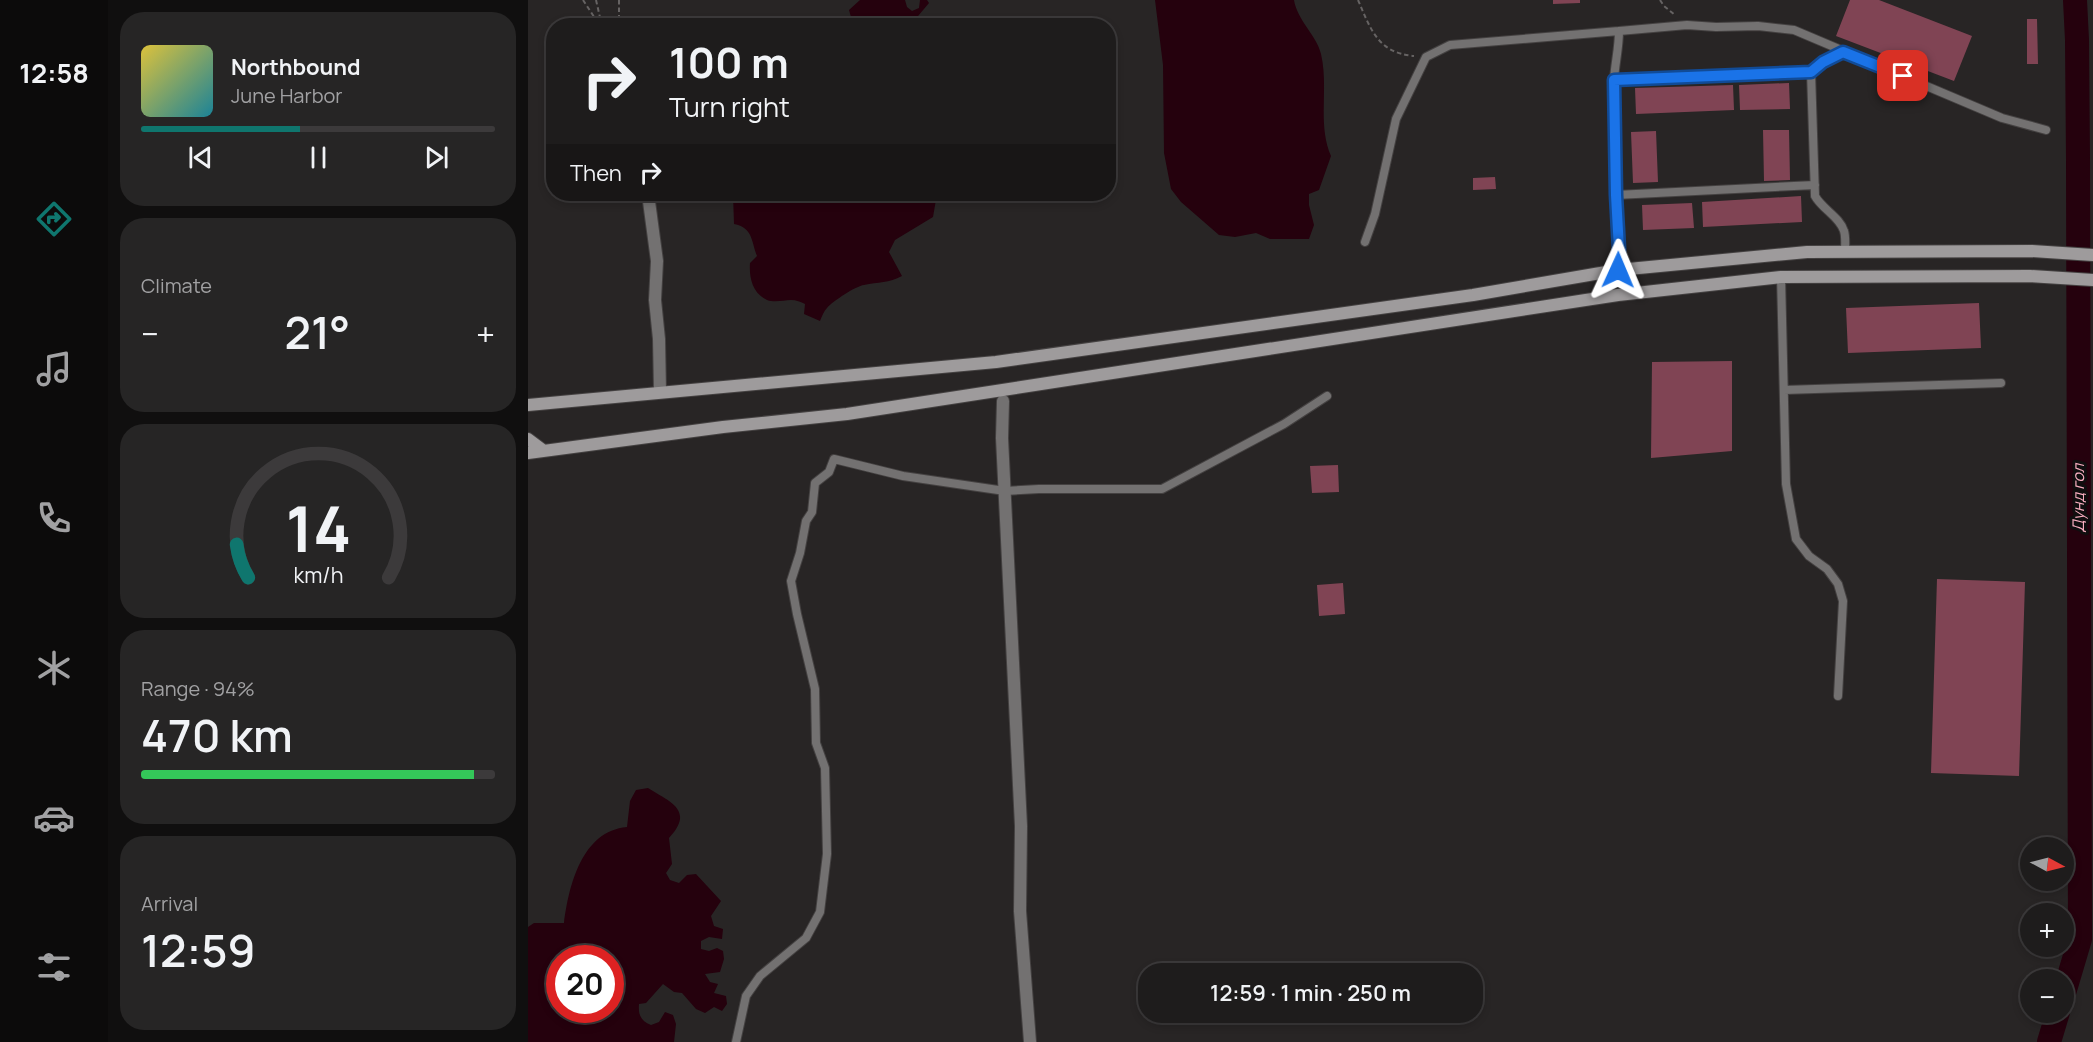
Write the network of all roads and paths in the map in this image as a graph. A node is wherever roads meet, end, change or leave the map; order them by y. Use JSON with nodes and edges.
{"nodes":[{"id":1,"x":584,"y":0,"type":"edge"},
{"id":2,"x":596,"y":0,"type":"edge"},
{"id":3,"x":619,"y":0,"type":"edge"},
{"id":4,"x":1358,"y":0,"type":"edge"},
{"id":5,"x":1660,"y":0,"type":"edge"},
{"id":6,"x":596,"y":18,"type":"edge"},
{"id":7,"x":599,"y":18,"type":"edge"},
{"id":8,"x":620,"y":18,"type":"edge"},
{"id":9,"x":1687,"y":25,"type":"junction"},
{"id":10,"x":1619,"y":31,"type":"junction"},
{"id":11,"x":1843,"y":52,"type":"junction"},
{"id":12,"x":1426,"y":57,"type":"junction"},
{"id":13,"x":1811,"y":72,"type":"junction"},
{"id":14,"x":1614,"y":80,"type":"junction"},
{"id":15,"x":2046,"y":130,"type":"dead end"},
{"id":16,"x":1815,"y":185,"type":"junction"},
{"id":17,"x":1616,"y":195,"type":"junction"},
{"id":18,"x":649,"y":201,"type":"edge"},
{"id":19,"x":1365,"y":242,"type":"dead end"},
{"id":20,"x":1845,"y":252,"type":"junction"},
{"id":21,"x":2093,"y":255,"type":"edge"},
{"id":22,"x":1618,"y":270,"type":"junction"},
{"id":23,"x":1781,"y":278,"type":"junction"},
{"id":24,"x":2093,"y":280,"type":"edge"},
{"id":25,"x":2001,"y":383,"type":"dead end"},
{"id":26,"x":1784,"y":390,"type":"junction"},
{"id":27,"x":660,"y":392,"type":"junction"},
{"id":28,"x":1327,"y":396,"type":"dead end"},
{"id":29,"x":1003,"y":401,"type":"dead end"},
{"id":30,"x":534,"y":405,"type":"edge"},
{"id":31,"x":528,"y":414,"type":"edge"},
{"id":32,"x":528,"y":439,"type":"edge"},
{"id":33,"x":544,"y":451,"type":"junction"},
{"id":34,"x":528,"y":453,"type":"edge"},
{"id":35,"x":1005,"y":491,"type":"junction"},
{"id":36,"x":1838,"y":696,"type":"dead end"},
{"id":37,"x":736,"y":1042,"type":"edge"},
{"id":38,"x":1030,"y":1042,"type":"edge"}],
"edges":[{"from":1,"to":6,"type":"path"},
{"from":2,"to":7,"type":"path"},
{"from":3,"to":8,"type":"path"},
{"from":4,"to":12,"type":"path"},
{"from":5,"to":9,"type":"path"},
{"from":9,"to":10,"type":"lane"},
{"from":9,"to":11,"type":"lane"},
{"from":10,"to":12,"type":"lane"},
{"from":10,"to":14,"type":"lane"},
{"from":11,"to":13,"type":"lane"},
{"from":11,"to":15,"type":"lane"},
{"from":12,"to":19,"type":"lane"},
{"from":13,"to":14,"type":"lane"},
{"from":13,"to":16,"type":"lane"},
{"from":14,"to":17,"type":"lane"},
{"from":16,"to":17,"type":"lane"},
{"from":16,"to":20,"type":"lane"},
{"from":17,"to":22,"type":"lane"},
{"from":18,"to":27,"type":"street"},
{"from":20,"to":21,"type":"main road"},
{"from":20,"to":22,"type":"main road"},
{"from":22,"to":27,"type":"main road"},
{"from":23,"to":24,"type":"main road"},
{"from":23,"to":26,"type":"lane"},
{"from":23,"to":33,"type":"main road"},
{"from":25,"to":26,"type":"lane"},
{"from":26,"to":36,"type":"lane"},
{"from":27,"to":30,"type":"main road"},
{"from":28,"to":35,"type":"lane"},
{"from":29,"to":35,"type":"street"},
{"from":30,"to":31,"type":"main road"},
{"from":32,"to":33,"type":"main road"},
{"from":33,"to":34,"type":"main road"},
{"from":35,"to":37,"type":"lane"},
{"from":35,"to":38,"type":"street"}]}
